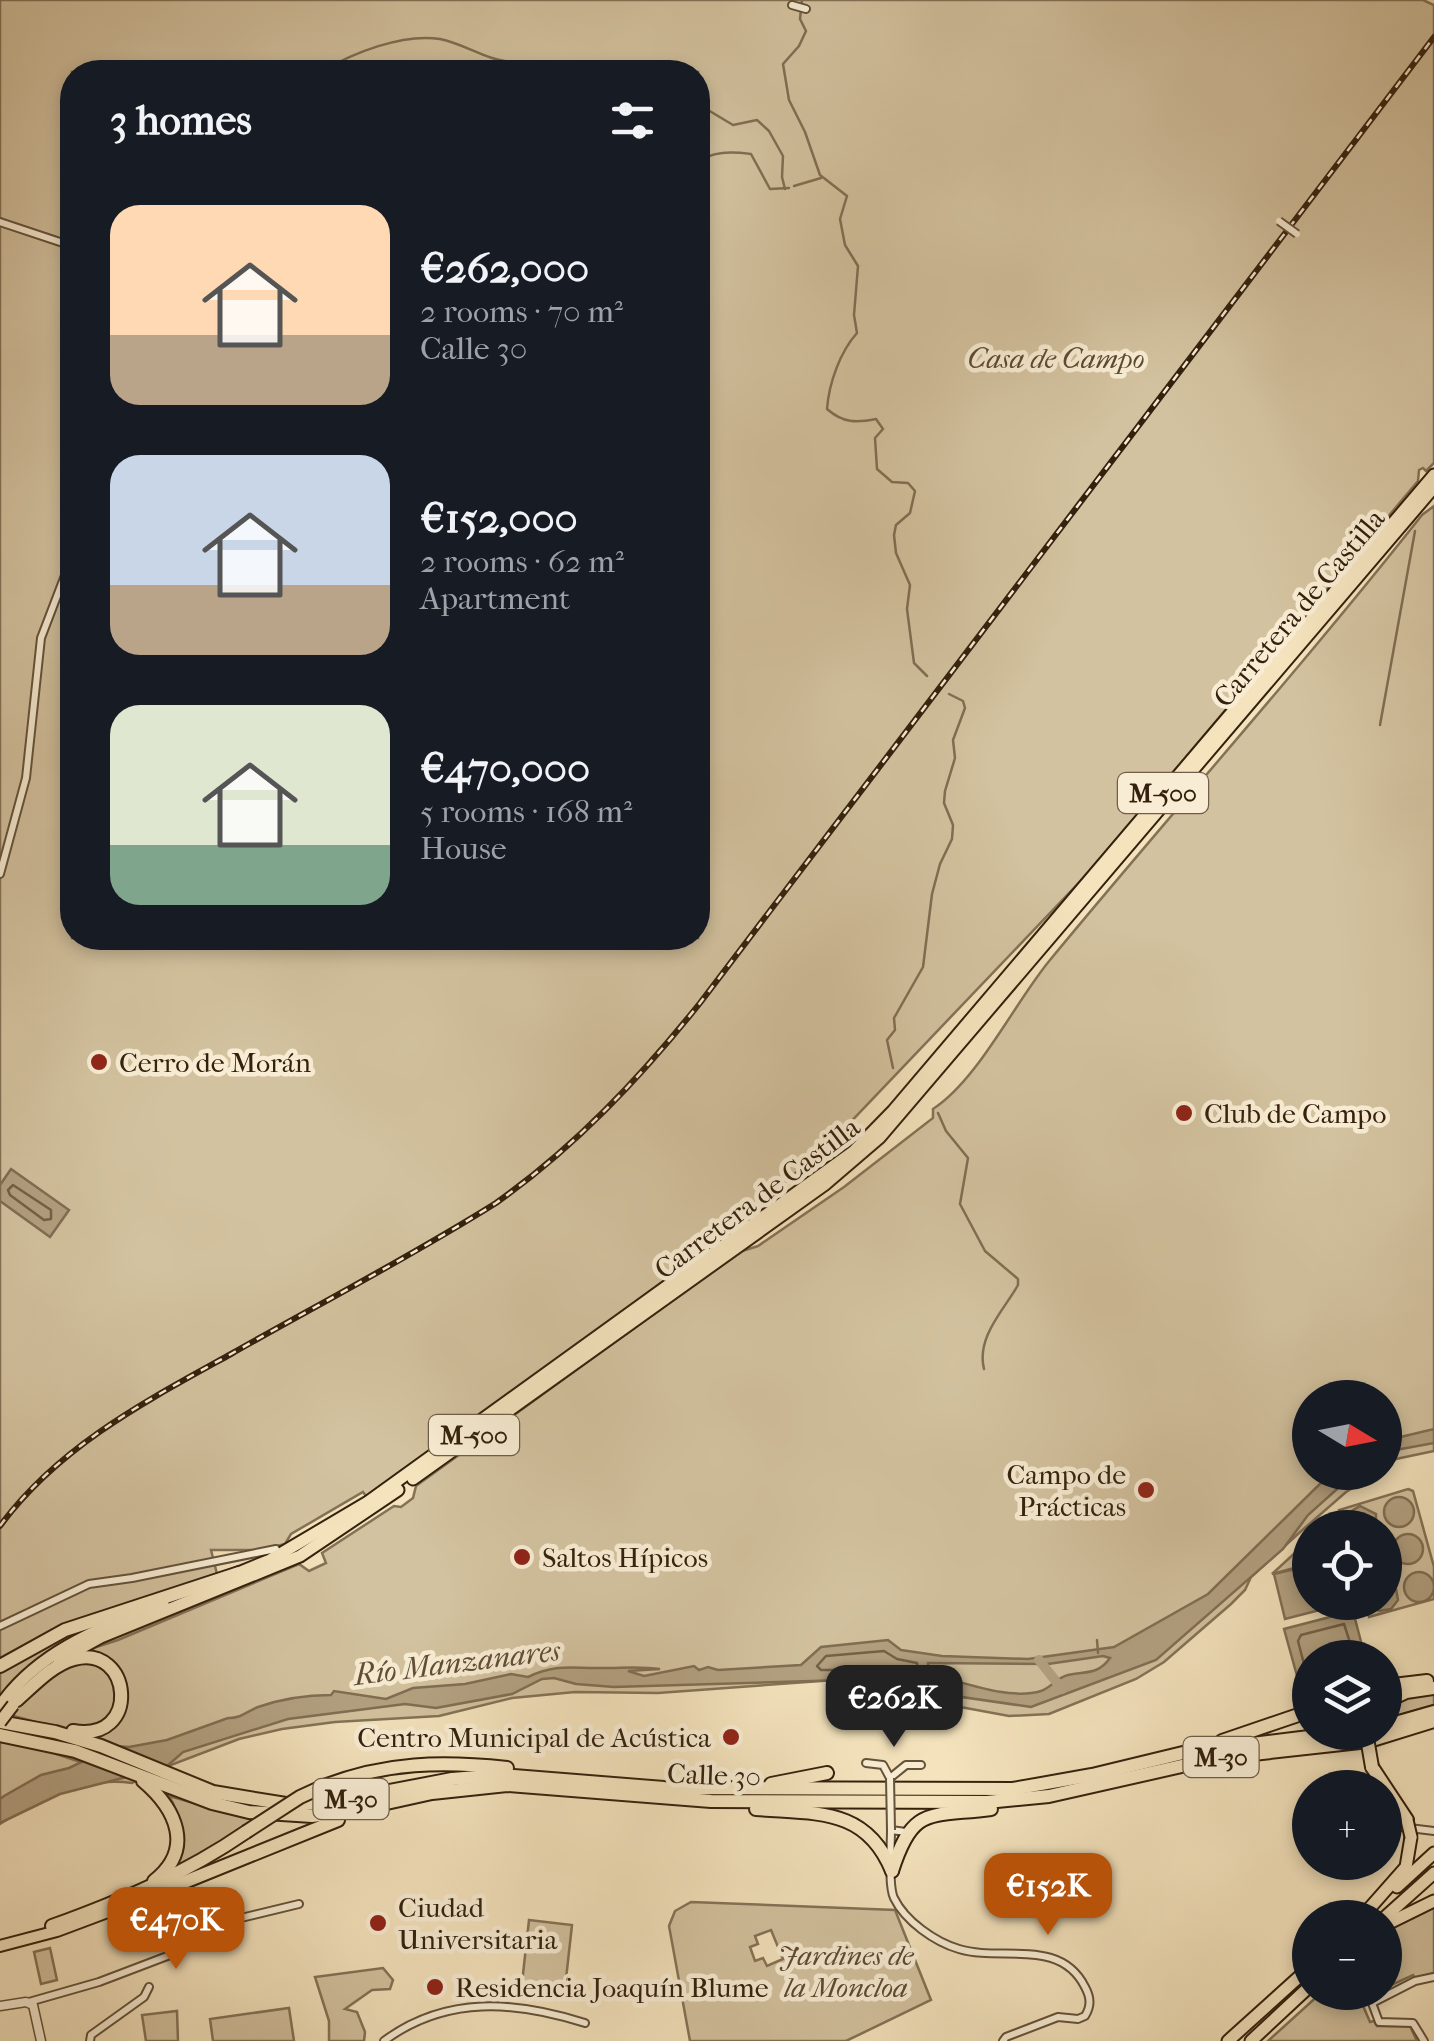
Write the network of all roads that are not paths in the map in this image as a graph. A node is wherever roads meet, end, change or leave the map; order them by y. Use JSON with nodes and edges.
{"nodes":[{"id":1,"x":792,"y":6,"type":"dead end"},
{"id":2,"x":806,"y":9,"type":"dead end"},
{"id":3,"x":1277,"y":220,"type":"dead end"},
{"id":4,"x":0,"y":222,"type":"edge"},
{"id":5,"x":1297,"y":234,"type":"dead end"},
{"id":6,"x":60,"y":242,"type":"edge"},
{"id":7,"x":1434,"y":471,"type":"edge"},
{"id":8,"x":1434,"y":487,"type":"edge"},
{"id":9,"x":1434,"y":498,"type":"edge"},
{"id":10,"x":1371,"y":562,"type":"junction"},
{"id":11,"x":60,"y":588,"type":"edge"},
{"id":12,"x":0,"y":874,"type":"edge"},
{"id":13,"x":930,"y":1075,"type":"junction"},
{"id":14,"x":896,"y":1113,"type":"junction"},
{"id":15,"x":276,"y":1550,"type":"dead end"},
{"id":16,"x":240,"y":1573,"type":"junction"},
{"id":17,"x":0,"y":1626,"type":"edge"},
{"id":18,"x":0,"y":1666,"type":"edge"},
{"id":19,"x":1434,"y":1680,"type":"edge"},
{"id":20,"x":1402,"y":1684,"type":"edge"},
{"id":21,"x":1434,"y":1688,"type":"edge"},
{"id":22,"x":1402,"y":1694,"type":"edge"},
{"id":23,"x":8,"y":1702,"type":"edge"},
{"id":24,"x":1434,"y":1712,"type":"edge"},
{"id":25,"x":1292,"y":1716,"type":"edge"},
{"id":26,"x":0,"y":1721,"type":"edge"},
{"id":27,"x":1434,"y":1724,"type":"edge"},
{"id":28,"x":1402,"y":1725,"type":"edge"},
{"id":29,"x":1402,"y":1733,"type":"edge"},
{"id":30,"x":0,"y":1735,"type":"edge"},
{"id":31,"x":1292,"y":1739,"type":"edge"},
{"id":32,"x":1292,"y":1750,"type":"edge"},
{"id":33,"x":1369,"y":1750,"type":"edge"},
{"id":34,"x":1187,"y":1752,"type":"junction"},
{"id":35,"x":866,"y":1763,"type":"dead end"},
{"id":36,"x":922,"y":1765,"type":"dead end"},
{"id":37,"x":828,"y":1773,"type":"dead end"},
{"id":38,"x":135,"y":1775,"type":"junction"},
{"id":39,"x":1092,"y":1775,"type":"junction"},
{"id":40,"x":534,"y":1776,"type":"junction"},
{"id":41,"x":890,"y":1778,"type":"junction"},
{"id":42,"x":1040,"y":1780,"type":"dead end"},
{"id":43,"x":739,"y":1790,"type":"junction"},
{"id":44,"x":422,"y":1795,"type":"junction"},
{"id":45,"x":1049,"y":1796,"type":"junction"},
{"id":46,"x":711,"y":1801,"type":"junction"},
{"id":47,"x":1407,"y":1820,"type":"joint"},
{"id":48,"x":1402,"y":1827,"type":"edge"},
{"id":49,"x":891,"y":1830,"type":"junction"},
{"id":50,"x":1434,"y":1831,"type":"edge"},
{"id":51,"x":907,"y":1832,"type":"junction"},
{"id":52,"x":1434,"y":1853,"type":"edge"},
{"id":53,"x":892,"y":1871,"type":"junction"},
{"id":54,"x":1434,"y":1872,"type":"edge"},
{"id":55,"x":145,"y":1898,"type":"joint"},
{"id":56,"x":1377,"y":1900,"type":"edge"},
{"id":57,"x":1382,"y":1900,"type":"edge"},
{"id":58,"x":1402,"y":1901,"type":"edge"},
{"id":59,"x":1434,"y":1901,"type":"edge"},
{"id":60,"x":117,"y":1902,"type":"junction"},
{"id":61,"x":299,"y":1904,"type":"dead end"},
{"id":62,"x":1402,"y":1917,"type":"edge"},
{"id":63,"x":52,"y":1926,"type":"joint"},
{"id":64,"x":0,"y":1943,"type":"edge"},
{"id":65,"x":1434,"y":1977,"type":"edge"},
{"id":66,"x":1292,"y":1983,"type":"edge"},
{"id":67,"x":149,"y":1986,"type":"dead end"},
{"id":68,"x":41,"y":2000,"type":"junction"},
{"id":69,"x":26,"y":2002,"type":"junction"},
{"id":70,"x":1292,"y":2003,"type":"edge"},
{"id":71,"x":0,"y":2006,"type":"edge"},
{"id":72,"x":37,"y":2014,"type":"junction"},
{"id":73,"x":1252,"y":2020,"type":"junction"},
{"id":74,"x":585,"y":2023,"type":"dead end"},
{"id":75,"x":41,"y":2041,"type":"edge"},
{"id":76,"x":90,"y":2041,"type":"edge"},
{"id":77,"x":384,"y":2041,"type":"edge"},
{"id":78,"x":1004,"y":2041,"type":"edge"},
{"id":79,"x":1218,"y":2041,"type":"edge"},
{"id":80,"x":1228,"y":2041,"type":"edge"},
{"id":81,"x":1251,"y":2041,"type":"edge"},
{"id":82,"x":1424,"y":2041,"type":"edge"}],
"edges":[{"from":1,"to":2,"type":"street"},
{"from":3,"to":5,"type":"street","bridge":true},
{"from":4,"to":6,"type":"street"},
{"from":7,"to":13,"type":"highway","name":"Carretera de Castilla","number":"M-500"},
{"from":8,"to":10,"type":"highway","name":"Carretera de Castilla","number":"M-500"},
{"from":9,"to":10,"type":"highway"},
{"from":10,"to":13,"type":"highway","name":"Carretera de Castilla","number":"M-500"},
{"from":11,"to":12,"type":"street"},
{"from":13,"to":14,"type":"highway","name":"Carretera de Castilla","number":"M-500"},
{"from":14,"to":16,"type":"highway","name":"Carretera de Castilla","number":"M-500"},
{"from":14,"to":23,"type":"highway","name":"Carretera de Castilla","number":"M-500"},
{"from":15,"to":17,"type":"street"},
{"from":16,"to":18,"type":"highway"},
{"from":16,"to":23,"type":"highway","name":"Carretera de Castilla","number":"M-500"},
{"from":19,"to":20,"type":"highway"},
{"from":21,"to":22,"type":"highway"},
{"from":23,"to":26,"type":"highway","name":"Carretera de Castilla","number":"M-500","bridge":true},
{"from":23,"to":26,"type":"highway"},
{"from":24,"to":28,"type":"highway","name":"Calle 30","number":"M-30"},
{"from":25,"to":34,"type":"highway"},
{"from":26,"to":40,"type":"highway","name":"Calle 30","number":"M-30"},
{"from":27,"to":29,"type":"highway"},
{"from":30,"to":38,"type":"highway","name":"Calle 30","number":"M-30"},
{"from":31,"to":34,"type":"highway","number":"M-30"},
{"from":32,"to":45,"type":"highway","name":"Calle 30","number":"M-30"},
{"from":33,"to":47,"type":"highway","bridge":true},
{"from":34,"to":39,"type":"highway","number":"M-30"},
{"from":35,"to":41,"type":"street"},
{"from":36,"to":41,"type":"street"},
{"from":37,"to":43,"type":"highway"},
{"from":38,"to":44,"type":"highway","name":"Calle 30","number":"M-30"},
{"from":38,"to":60,"type":"highway"},
{"from":39,"to":42,"type":"highway"},
{"from":39,"to":43,"type":"highway","name":"Calle 30","number":"M-30"},
{"from":40,"to":43,"type":"highway","name":"Calle 30","number":"M-30"},
{"from":40,"to":60,"type":"highway","bridge":true},
{"from":41,"to":49,"type":"street","bridge":true},
{"from":44,"to":46,"type":"highway","name":"Calle 30","number":"M-30"},
{"from":44,"to":55,"type":"highway"},
{"from":45,"to":46,"type":"highway","name":"Calle 30","number":"M-30"},
{"from":45,"to":51,"type":"highway"},
{"from":46,"to":53,"type":"highway"},
{"from":47,"to":56,"type":"highway","bridge":true},
{"from":48,"to":50,"type":"street"},
{"from":49,"to":51,"type":"street"},
{"from":49,"to":53,"type":"street"},
{"from":51,"to":53,"type":"highway"},
{"from":52,"to":57,"type":"highway"},
{"from":53,"to":78,"type":"street"},
{"from":54,"to":58,"type":"highway"},
{"from":55,"to":64,"type":"main road"},
{"from":59,"to":62,"type":"highway"},
{"from":60,"to":63,"type":"highway"},
{"from":61,"to":68,"type":"street"},
{"from":63,"to":64,"type":"main road"},
{"from":65,"to":82,"type":"street"},
{"from":66,"to":73,"type":"highway"},
{"from":67,"to":76,"type":"street"},
{"from":68,"to":69,"type":"street"},
{"from":68,"to":72,"type":"street"},
{"from":69,"to":71,"type":"street"},
{"from":69,"to":72,"type":"street"},
{"from":70,"to":81,"type":"highway"},
{"from":72,"to":75,"type":"street"},
{"from":73,"to":79,"type":"highway"},
{"from":73,"to":80,"type":"highway"},
{"from":74,"to":77,"type":"street"}]}
